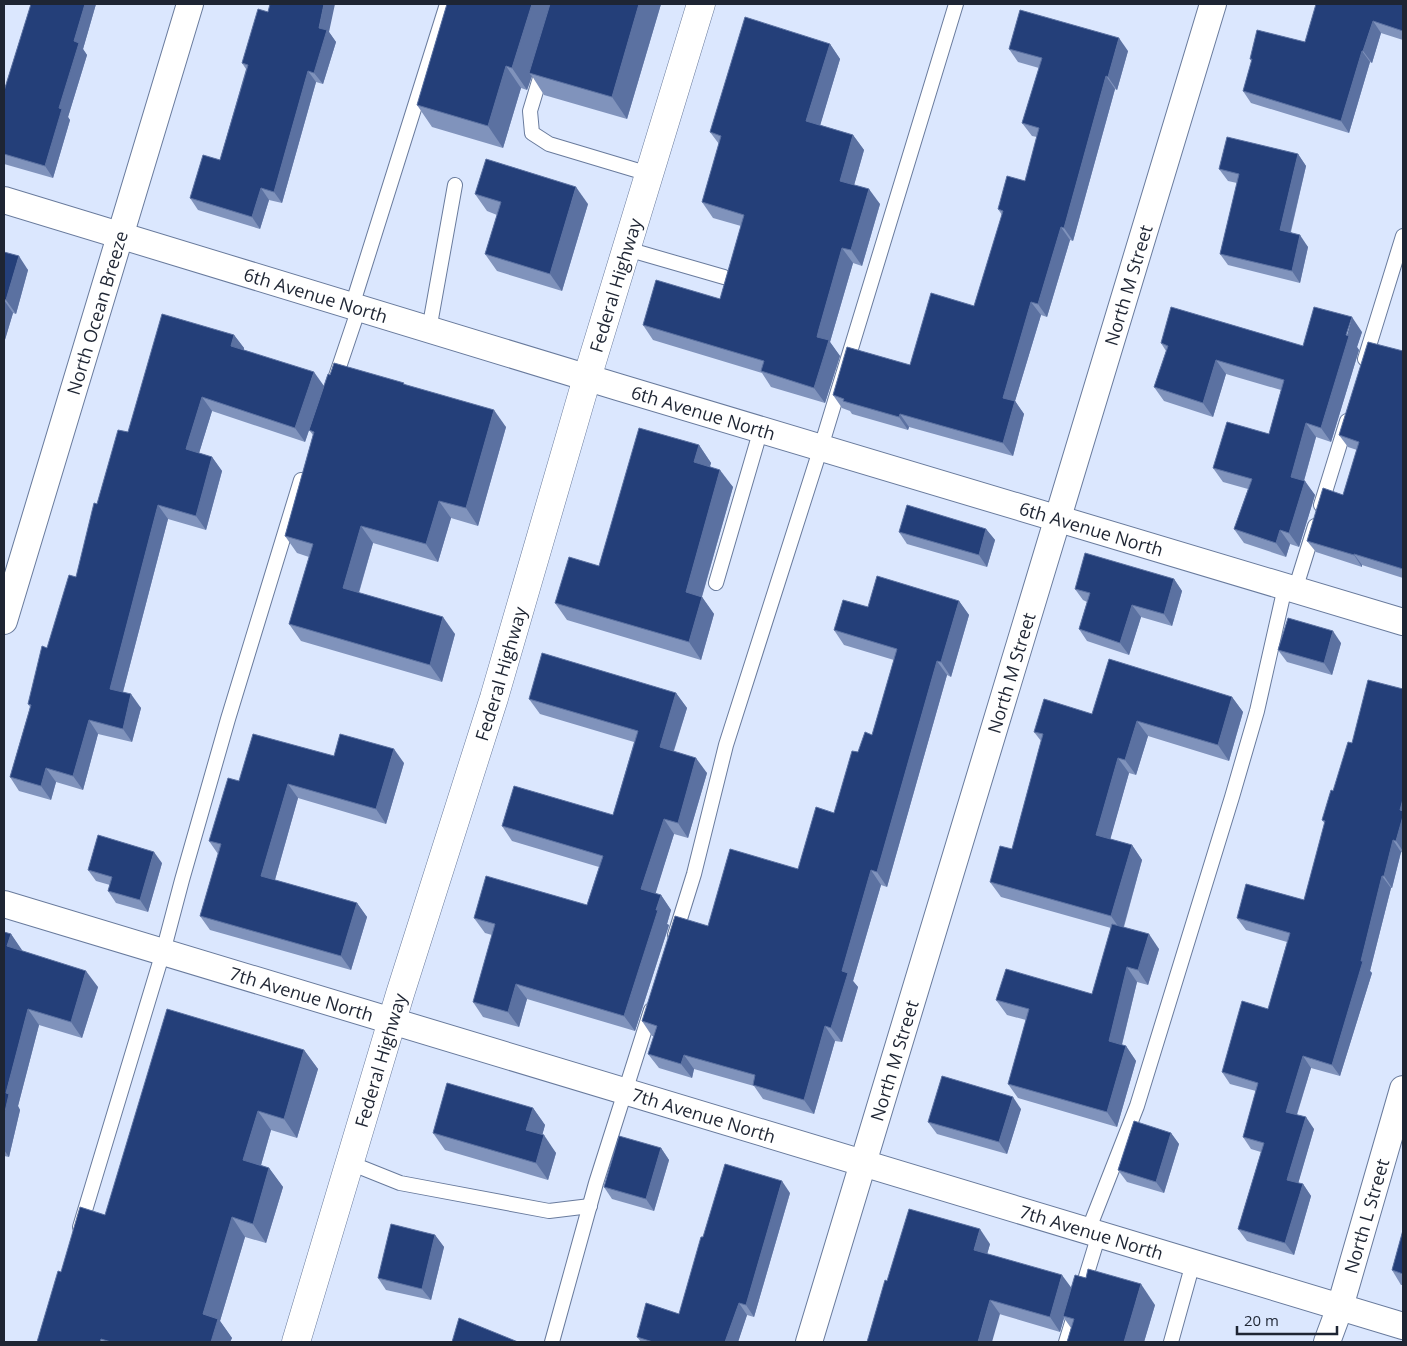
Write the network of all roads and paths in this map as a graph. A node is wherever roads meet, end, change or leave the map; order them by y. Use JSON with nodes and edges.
{"nodes":[{"id":1,"x":190,"y":4,"type":"edge"},
{"id":2,"x":447,"y":4,"type":"edge"},
{"id":3,"x":701,"y":4,"type":"edge"},
{"id":4,"x":956,"y":4,"type":"edge"},
{"id":5,"x":1213,"y":4,"type":"edge"},
{"id":6,"x":547,"y":58,"type":"edge"},
{"id":7,"x":649,"y":174,"type":"junction"},
{"id":8,"x":455,"y":185,"type":"dead end"},
{"id":9,"x":4,"y":200,"type":"edge"},
{"id":10,"x":120,"y":235,"type":"junction"},
{"id":11,"x":1403,"y":236,"type":"edge"},
{"id":12,"x":627,"y":249,"type":"junction"},
{"id":13,"x":724,"y":277,"type":"edge"},
{"id":14,"x":356,"y":307,"type":"junction"},
{"id":15,"x":429,"y":330,"type":"junction"},
{"id":16,"x":1361,"y":375,"type":"edge"},
{"id":17,"x":587,"y":378,"type":"junction"},
{"id":18,"x":331,"y":390,"type":"edge"},
{"id":19,"x":1349,"y":413,"type":"edge"},
{"id":20,"x":761,"y":429,"type":"junction"},
{"id":21,"x":821,"y":447,"type":"junction"},
{"id":22,"x":306,"y":465,"type":"edge"},
{"id":23,"x":1058,"y":518,"type":"junction"},
{"id":24,"x":716,"y":582,"type":"dead end"},
{"id":25,"x":1290,"y":588,"type":"junction"},
{"id":26,"x":4,"y":622,"type":"edge"},
{"id":27,"x":1403,"y":622,"type":"edge"},
{"id":28,"x":4,"y":904,"type":"edge"},
{"id":29,"x":670,"y":950,"type":"edge"},
{"id":30,"x":163,"y":952,"type":"junction"},
{"id":31,"x":655,"y":997,"type":"edge"},
{"id":32,"x":392,"y":1021,"type":"junction"},
{"id":33,"x":1403,"y":1089,"type":"edge"},
{"id":34,"x":626,"y":1091,"type":"junction"},
{"id":35,"x":350,"y":1163,"type":"junction"},
{"id":36,"x":864,"y":1163,"type":"junction"},
{"id":37,"x":590,"y":1206,"type":"junction"},
{"id":38,"x":1094,"y":1232,"type":"junction"},
{"id":39,"x":75,"y":1242,"type":"edge"},
{"id":40,"x":1194,"y":1263,"type":"junction"},
{"id":41,"x":1340,"y":1308,"type":"junction"},
{"id":42,"x":1403,"y":1326,"type":"edge"},
{"id":43,"x":296,"y":1342,"type":"edge"},
{"id":44,"x":552,"y":1342,"type":"edge"},
{"id":45,"x":810,"y":1342,"type":"edge"},
{"id":46,"x":1066,"y":1342,"type":"edge"},
{"id":47,"x":1171,"y":1342,"type":"edge"},
{"id":48,"x":1327,"y":1342,"type":"edge"}],
"edges":[{"from":1,"to":10,"type":"street","name":"North Ocean Breeze"},
{"from":2,"to":14,"type":"lane"},
{"from":3,"to":7,"type":"main road","name":"Federal Highway"},
{"from":4,"to":21,"type":"lane"},
{"from":5,"to":23,"type":"street","name":"North M Street"},
{"from":6,"to":7,"type":"lane"},
{"from":7,"to":12,"type":"main road","name":"Federal Highway"},
{"from":8,"to":15,"type":"lane"},
{"from":9,"to":10,"type":"street","name":"6th Avenue North"},
{"from":10,"to":14,"type":"street","name":"6th Avenue North"},
{"from":10,"to":26,"type":"street","name":"North Ocean Breeze"},
{"from":11,"to":16,"type":"lane"},
{"from":12,"to":13,"type":"lane"},
{"from":12,"to":17,"type":"main road","name":"Federal Highway"},
{"from":14,"to":15,"type":"street","name":"6th Avenue North"},
{"from":14,"to":18,"type":"lane"},
{"from":15,"to":17,"type":"street","name":"6th Avenue North"},
{"from":17,"to":20,"type":"street","name":"6th Avenue North"},
{"from":17,"to":32,"type":"main road","name":"Federal Highway"},
{"from":19,"to":25,"type":"lane"},
{"from":20,"to":21,"type":"street","name":"6th Avenue North"},
{"from":20,"to":24,"type":"lane"},
{"from":21,"to":23,"type":"street","name":"6th Avenue North"},
{"from":21,"to":29,"type":"lane"},
{"from":22,"to":30,"type":"lane"},
{"from":23,"to":25,"type":"street","name":"6th Avenue North"},
{"from":23,"to":36,"type":"street","name":"North M Street"},
{"from":25,"to":27,"type":"street","name":"6th Avenue North"},
{"from":25,"to":38,"type":"lane"},
{"from":28,"to":30,"type":"street","name":"7th Avenue North"},
{"from":30,"to":32,"type":"street","name":"7th Avenue North"},
{"from":30,"to":39,"type":"lane"},
{"from":31,"to":34,"type":"lane"},
{"from":32,"to":34,"type":"street","name":"7th Avenue North"},
{"from":32,"to":35,"type":"main road","name":"Federal Highway"},
{"from":33,"to":41,"type":"street","name":"North L Street"},
{"from":34,"to":36,"type":"street","name":"7th Avenue North"},
{"from":34,"to":37,"type":"lane"},
{"from":35,"to":37,"type":"lane"},
{"from":35,"to":43,"type":"main road","name":"Federal Highway"},
{"from":36,"to":38,"type":"street","name":"7th Avenue North"},
{"from":36,"to":45,"type":"street","name":"North M Street"},
{"from":37,"to":44,"type":"lane"},
{"from":38,"to":40,"type":"street","name":"7th Avenue North"},
{"from":38,"to":46,"type":"lane"},
{"from":40,"to":41,"type":"street","name":"7th Avenue North"},
{"from":40,"to":47,"type":"lane"},
{"from":41,"to":42,"type":"street","name":"7th Avenue North"},
{"from":41,"to":48,"type":"street","name":"North L Street"}]}
